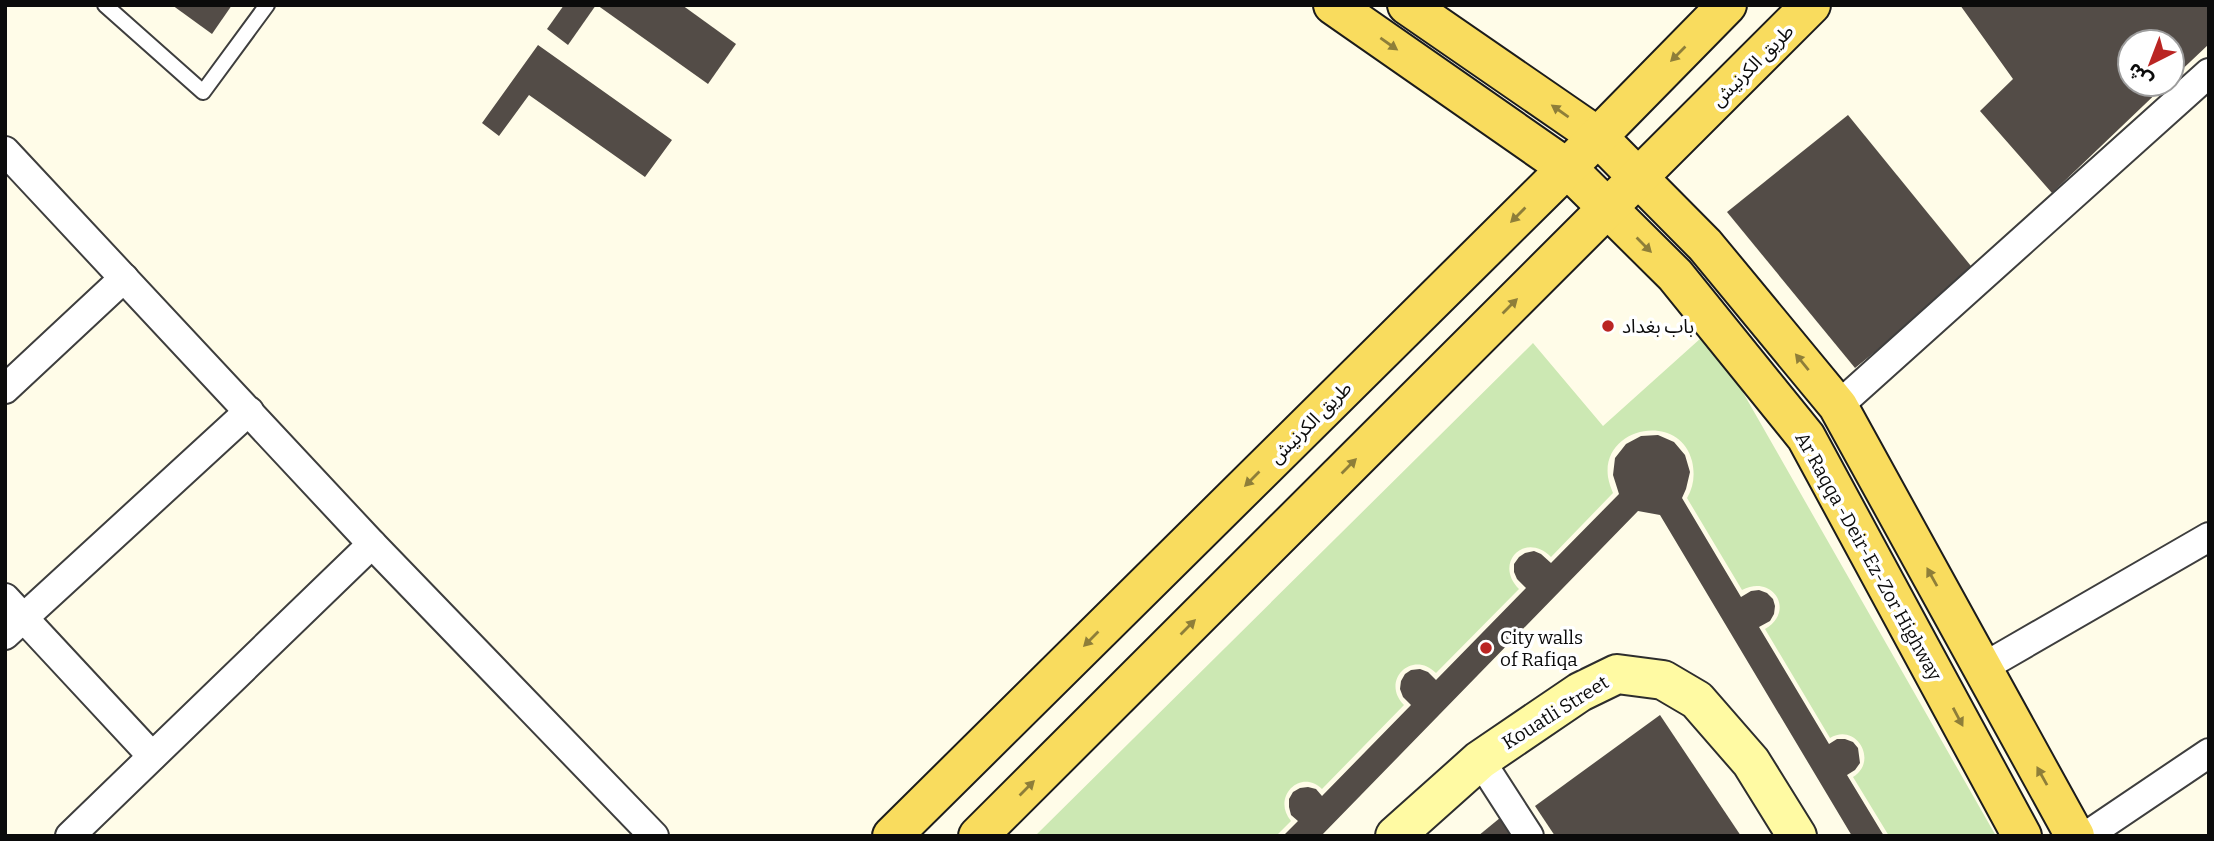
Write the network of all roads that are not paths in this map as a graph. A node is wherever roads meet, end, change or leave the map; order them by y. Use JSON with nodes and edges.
{"nodes":[{"id":1,"x":105,"y":5,"type":"edge"},
{"id":2,"x":267,"y":5,"type":"edge"},
{"id":3,"x":1333,"y":5,"type":"edge"},
{"id":4,"x":1408,"y":5,"type":"edge"},
{"id":5,"x":1727,"y":5,"type":"edge"},
{"id":6,"x":1811,"y":5,"type":"edge"},
{"id":7,"x":2209,"y":73,"type":"edge"},
{"id":8,"x":1597,"y":136,"type":"junction"},
{"id":9,"x":10,"y":166,"type":"edge"},
{"id":10,"x":1567,"y":168,"type":"junction"},
{"id":11,"x":1638,"y":178,"type":"junction"},
{"id":12,"x":1607,"y":209,"type":"junction"},
{"id":13,"x":124,"y":278,"type":"junction"},
{"id":14,"x":5,"y":389,"type":"edge"},
{"id":15,"x":1838,"y":406,"type":"junction"},
{"id":16,"x":249,"y":411,"type":"junction"},
{"id":17,"x":2209,"y":537,"type":"edge"},
{"id":18,"x":372,"y":544,"type":"junction"},
{"id":19,"x":11,"y":617,"type":"edge"},
{"id":20,"x":1982,"y":668,"type":"junction"},
{"id":21,"x":2209,"y":753,"type":"edge"},
{"id":22,"x":152,"y":756,"type":"junction"},
{"id":23,"x":1480,"y":760,"type":"junction"},
{"id":24,"x":70,"y":836,"type":"edge"},
{"id":25,"x":653,"y":836,"type":"edge"},
{"id":26,"x":892,"y":836,"type":"edge"},
{"id":27,"x":978,"y":836,"type":"edge"},
{"id":28,"x":1395,"y":836,"type":"edge"},
{"id":29,"x":1529,"y":836,"type":"edge"},
{"id":30,"x":1797,"y":836,"type":"edge"},
{"id":31,"x":2022,"y":836,"type":"edge"},
{"id":32,"x":2075,"y":836,"type":"edge"},
{"id":33,"x":2086,"y":836,"type":"edge"}],
"edges":[{"from":1,"to":2,"type":"lane"},
{"from":3,"to":10,"type":"main road","name":"Ar Raqqa -Deir-Ez-Zor Highway","one_way":true},
{"from":8,"to":4,"type":"main road","one_way":true},
{"from":5,"to":8,"type":"main road","name":"طريق الكرنيش","one_way":true},
{"from":6,"to":11,"type":"main road","name":"طريق الكرنيش"},
{"from":7,"to":15,"type":"street"},
{"from":8,"to":10,"type":"main road","name":"طريق الكرنيش"},
{"from":8,"to":11,"type":"main road"},
{"from":9,"to":13,"type":"street"},
{"from":10,"to":12,"type":"main road","name":"Ar Raqqa -Deir-Ez-Zor Highway"},
{"from":10,"to":26,"type":"main road","name":"طريق الكرنيش","one_way":true},
{"from":11,"to":12,"type":"main road","name":"طريق الكرنيش"},
{"from":15,"to":11,"type":"main road","one_way":true},
{"from":27,"to":12,"type":"main road","name":"طريق الكرنيش","one_way":true},
{"from":12,"to":31,"type":"main road","name":"Ar Raqqa -Deir-Ez-Zor Highway","one_way":true},
{"from":13,"to":14,"type":"street"},
{"from":13,"to":16,"type":"street"},
{"from":20,"to":15,"type":"main road","one_way":true},
{"from":16,"to":18,"type":"street"},
{"from":16,"to":19,"type":"street"},
{"from":17,"to":20,"type":"street"},
{"from":18,"to":22,"type":"street"},
{"from":18,"to":25,"type":"street"},
{"from":19,"to":22,"type":"street"},
{"from":32,"to":20,"type":"main road","one_way":true},
{"from":21,"to":33,"type":"street"},
{"from":22,"to":24,"type":"street"},
{"from":23,"to":28,"type":"street","name":"Kouatli Street"},
{"from":23,"to":29,"type":"street"},
{"from":23,"to":30,"type":"street","name":"Kouatli Street"}]}
